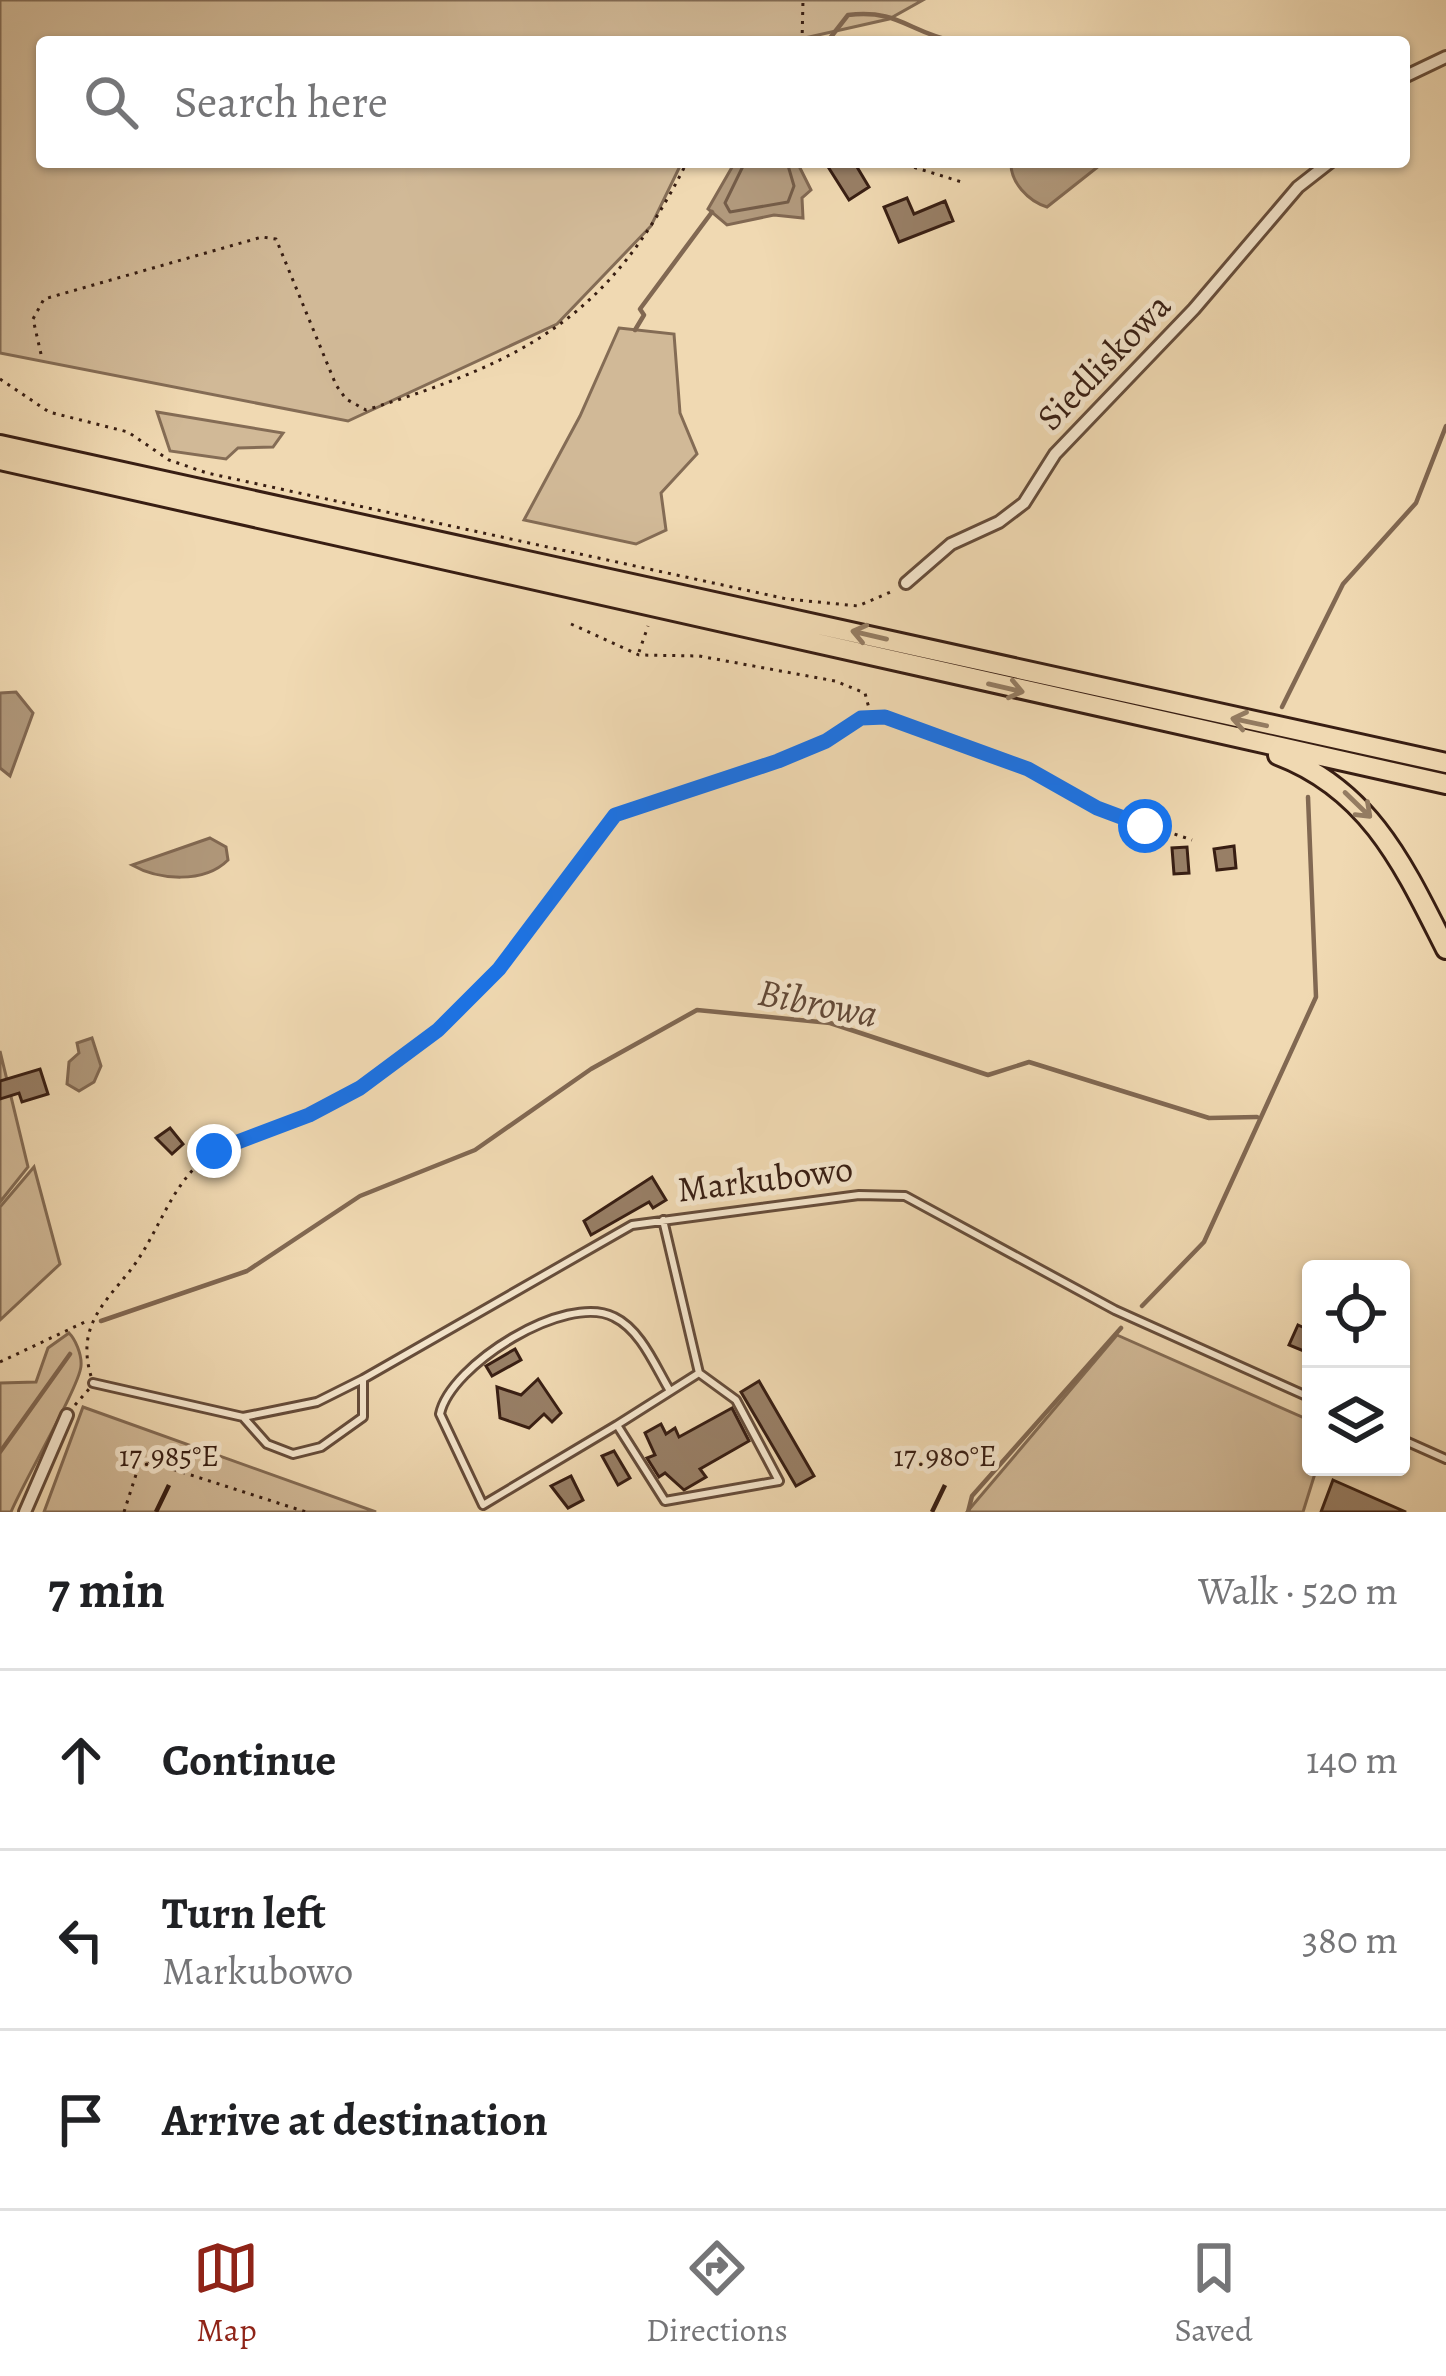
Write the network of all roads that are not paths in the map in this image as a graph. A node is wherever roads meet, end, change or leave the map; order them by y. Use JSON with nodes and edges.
{"nodes":[{"id":1,"x":1446,"y":56,"type":"edge"},
{"id":2,"x":1410,"y":74,"type":"edge"},
{"id":3,"x":1322,"y":168,"type":"edge"},
{"id":4,"x":0,"y":445,"type":"edge"},
{"id":5,"x":0,"y":460,"type":"edge"},
{"id":6,"x":906,"y":583,"type":"road end"},
{"id":7,"x":1214,"y":734,"type":"junction"},
{"id":8,"x":1446,"y":764,"type":"edge"},
{"id":9,"x":1446,"y":784,"type":"edge"},
{"id":10,"x":1446,"y":949,"type":"edge"},
{"id":11,"x":663,"y":1220,"type":"junction"},
{"id":12,"x":699,"y":1372,"type":"junction"},
{"id":13,"x":363,"y":1379,"type":"junction"},
{"id":14,"x":94,"y":1383,"type":"road end"},
{"id":15,"x":670,"y":1391,"type":"junction"},
{"id":16,"x":1302,"y":1394,"type":"edge"},
{"id":17,"x":67,"y":1415,"type":"road end"},
{"id":18,"x":243,"y":1417,"type":"junction"},
{"id":19,"x":617,"y":1424,"type":"junction"},
{"id":20,"x":1410,"y":1443,"type":"edge"},
{"id":21,"x":1446,"y":1459,"type":"edge"},
{"id":22,"x":26,"y":1512,"type":"edge"}],
"edges":[{"from":1,"to":2,"type":"street"},
{"from":3,"to":6,"type":"street","name":"Siedliskowa"},
{"from":8,"to":4,"type":"main road","one_way":true},
{"from":5,"to":7,"type":"main road","one_way":true},
{"from":7,"to":9,"type":"main road"},
{"from":7,"to":10,"type":"main road","one_way":true},
{"from":11,"to":12,"type":"lane"},
{"from":11,"to":13,"type":"lane","name":"Markubowo"},
{"from":11,"to":16,"type":"lane","name":"Markubowo"},
{"from":12,"to":15,"type":"lane"},
{"from":12,"to":19,"type":"lane"},
{"from":13,"to":18,"type":"lane","name":"Markubowo"},
{"from":13,"to":18,"type":"lane","name":"Markubowo"},
{"from":14,"to":18,"type":"lane","name":"Markubowo"},
{"from":15,"to":19,"type":"lane"},
{"from":15,"to":19,"type":"lane"},
{"from":17,"to":22,"type":"street"},
{"from":20,"to":21,"type":"lane"}]}
